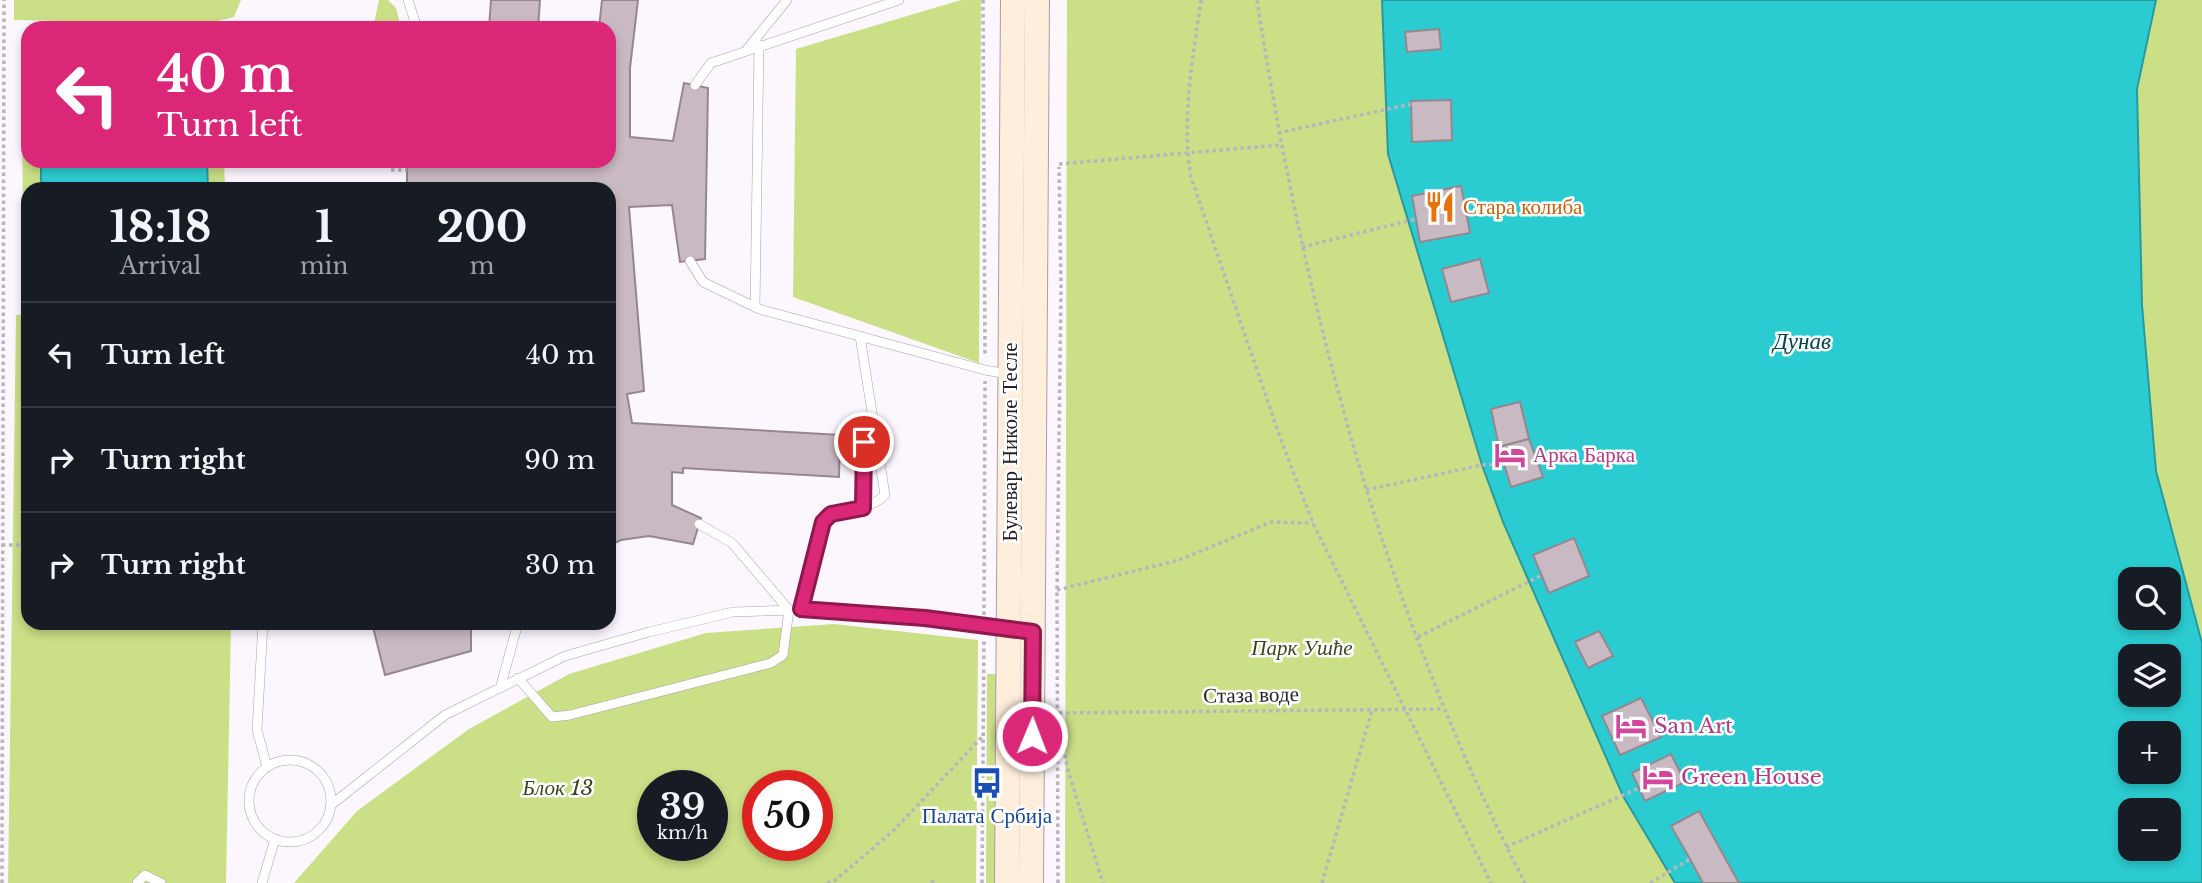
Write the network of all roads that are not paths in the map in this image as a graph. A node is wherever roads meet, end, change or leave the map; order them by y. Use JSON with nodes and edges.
{"nodes":[{"id":1,"x":408,"y":0,"type":"edge"},
{"id":2,"x":787,"y":0,"type":"edge"},
{"id":3,"x":900,"y":0,"type":"edge"},
{"id":4,"x":1013,"y":0,"type":"edge"},
{"id":5,"x":1037,"y":0,"type":"edge"},
{"id":6,"x":415,"y":21,"type":"edge"},
{"id":7,"x":759,"y":45,"type":"junction"},
{"id":8,"x":747,"y":49,"type":"junction"},
{"id":9,"x":695,"y":85,"type":"dead end"},
{"id":10,"x":690,"y":261,"type":"dead end"},
{"id":11,"x":755,"y":307,"type":"junction"},
{"id":12,"x":860,"y":336,"type":"junction"},
{"id":13,"x":1022,"y":375,"type":"junction"},
{"id":14,"x":878,"y":440,"type":"junction"},
{"id":15,"x":863,"y":508,"type":"junction"},
{"id":16,"x":699,"y":524,"type":"dead end"},
{"id":17,"x":801,"y":609,"type":"junction"},
{"id":18,"x":789,"y":610,"type":"junction"},
{"id":19,"x":1009,"y":629,"type":"junction"},
{"id":20,"x":262,"y":630,"type":"edge"},
{"id":21,"x":516,"y":630,"type":"edge"},
{"id":22,"x":518,"y":678,"type":"junction"},
{"id":23,"x":501,"y":685,"type":"junction"},
{"id":24,"x":267,"y":766,"type":"junction"},
{"id":25,"x":331,"y":805,"type":"junction"},
{"id":26,"x":275,"y":839,"type":"junction"},
{"id":27,"x":138,"y":883,"type":"edge"},
{"id":28,"x":161,"y":883,"type":"edge"},
{"id":29,"x":262,"y":883,"type":"edge"},
{"id":30,"x":1007,"y":883,"type":"edge"},
{"id":31,"x":1031,"y":883,"type":"edge"}],
"edges":[{"from":1,"to":6,"type":"lane"},
{"from":2,"to":8,"type":"lane"},
{"from":3,"to":7,"type":"lane"},
{"from":4,"to":13,"type":"main road","name":"Булевар Николе Тесле"},
{"from":5,"to":13,"type":"main road","name":"Булевар Николе Тесле"},
{"from":7,"to":8,"type":"lane"},
{"from":7,"to":11,"type":"lane"},
{"from":8,"to":9,"type":"lane"},
{"from":10,"to":11,"type":"lane"},
{"from":11,"to":12,"type":"lane"},
{"from":12,"to":13,"type":"lane"},
{"from":12,"to":14,"type":"lane"},
{"from":13,"to":19,"type":"main road","name":"Булевар Николе Тесле"},
{"from":14,"to":15,"type":"lane"},
{"from":14,"to":15,"type":"lane"},
{"from":15,"to":17,"type":"lane"},
{"from":16,"to":18,"type":"lane"},
{"from":17,"to":18,"type":"lane"},
{"from":17,"to":19,"type":"lane"},
{"from":18,"to":22,"type":"lane"},
{"from":18,"to":22,"type":"lane"},
{"from":19,"to":30,"type":"main road","name":"Булевар Николе Тесле"},
{"from":19,"to":31,"type":"main road","name":"Булевар Николе Тесле"},
{"from":20,"to":24,"type":"lane"},
{"from":21,"to":23,"type":"lane"},
{"from":22,"to":23,"type":"lane"},
{"from":23,"to":25,"type":"lane"},
{"from":24,"to":25,"type":"lane"},
{"from":24,"to":26,"type":"lane"},
{"from":25,"to":26,"type":"lane"},
{"from":26,"to":29,"type":"lane"},
{"from":27,"to":28,"type":"lane"}]}
